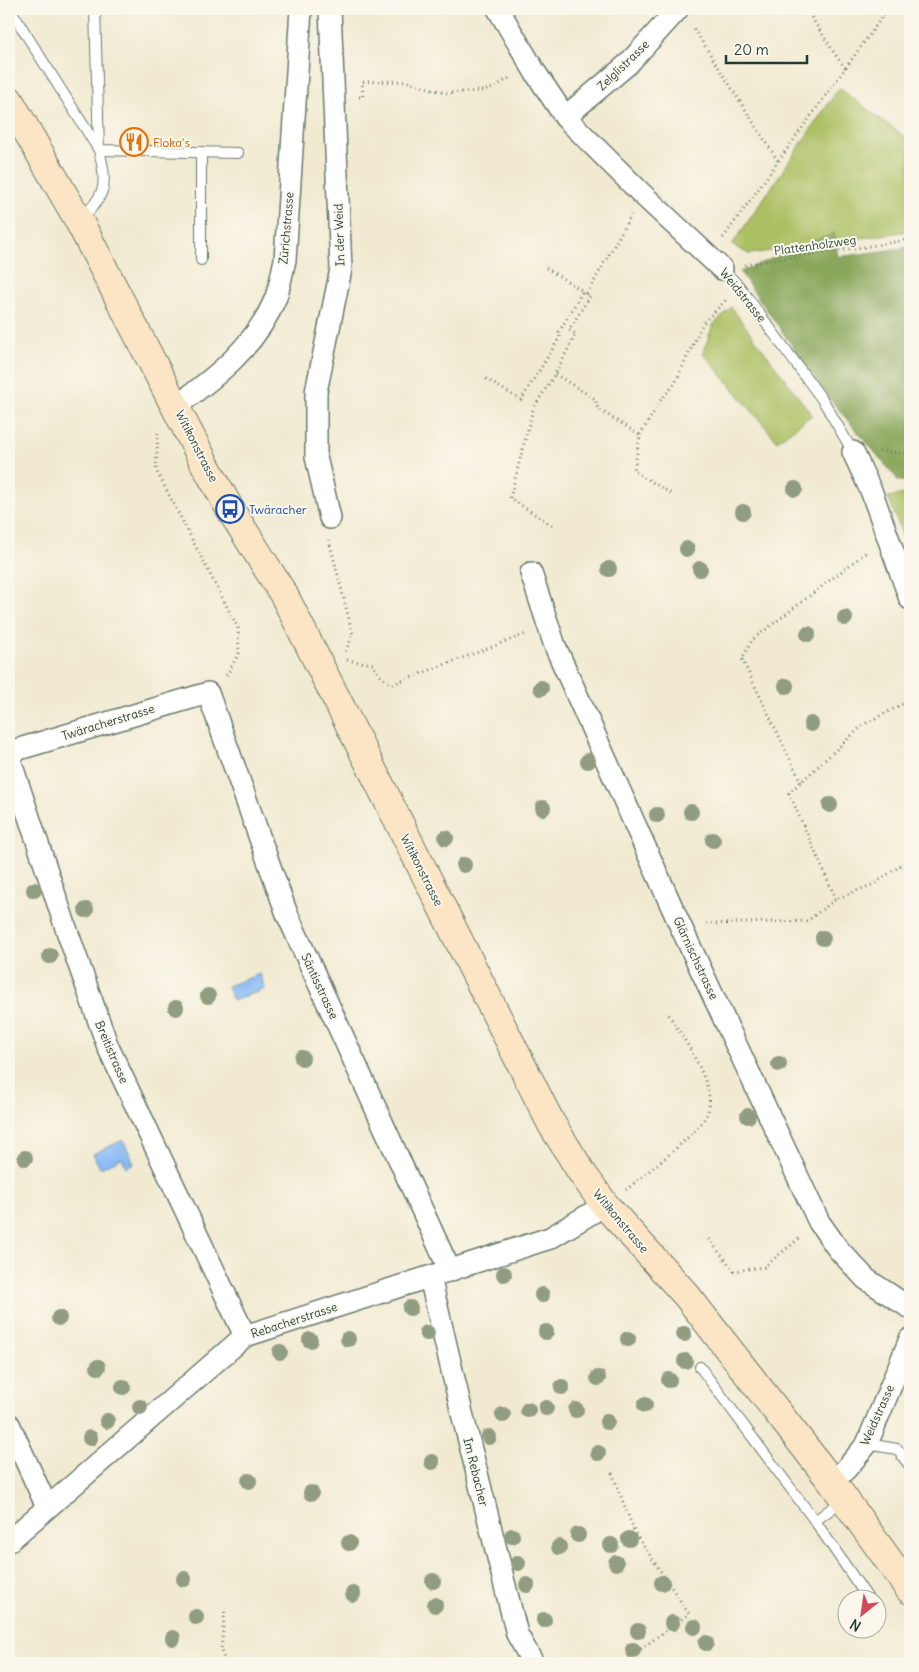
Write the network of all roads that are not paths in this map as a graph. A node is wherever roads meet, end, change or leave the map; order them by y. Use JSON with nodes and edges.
{"nodes":[{"id":1,"x":10,"y":9,"type":"edge"},
{"id":2,"x":95,"y":9,"type":"edge"},
{"id":3,"x":301,"y":9,"type":"edge"},
{"id":4,"x":330,"y":9,"type":"edge"},
{"id":5,"x":498,"y":9,"type":"edge"},
{"id":6,"x":678,"y":9,"type":"edge"},
{"id":7,"x":9,"y":100,"type":"edge"},
{"id":8,"x":565,"y":117,"type":"junction"},
{"id":9,"x":99,"y":150,"type":"junction"},
{"id":10,"x":201,"y":152,"type":"junction"},
{"id":11,"x":238,"y":153,"type":"dead end"},
{"id":12,"x":79,"y":221,"type":"junction"},
{"id":13,"x":201,"y":260,"type":"dead end"},
{"id":14,"x":716,"y":263,"type":"joint"},
{"id":15,"x":176,"y":406,"type":"junction"},
{"id":16,"x":853,"y":452,"type":"joint"},
{"id":17,"x":330,"y":518,"type":"road end"},
{"id":18,"x":531,"y":573,"type":"dead end"},
{"id":19,"x":910,"y":599,"type":"edge"},
{"id":20,"x":208,"y":693,"type":"joint"},
{"id":21,"x":9,"y":752,"type":"edge"},
{"id":22,"x":9,"y":757,"type":"edge"},
{"id":23,"x":605,"y":1205,"type":"junction"},
{"id":24,"x":450,"y":1271,"type":"junction"},
{"id":25,"x":430,"y":1277,"type":"junction"},
{"id":26,"x":910,"y":1308,"type":"edge"},
{"id":27,"x":245,"y":1336,"type":"junction"},
{"id":28,"x":910,"y":1339,"type":"edge"},
{"id":29,"x":700,"y":1367,"type":"dead end"},
{"id":30,"x":9,"y":1424,"type":"edge"},
{"id":31,"x":866,"y":1444,"type":"junction"},
{"id":32,"x":910,"y":1466,"type":"edge"},
{"id":33,"x":838,"y":1490,"type":"junction"},
{"id":34,"x":47,"y":1507,"type":"junction"},
{"id":35,"x":815,"y":1521,"type":"junction"},
{"id":36,"x":9,"y":1541,"type":"edge"},
{"id":37,"x":862,"y":1590,"type":"edge"},
{"id":38,"x":910,"y":1590,"type":"edge"},
{"id":39,"x":533,"y":1663,"type":"edge"}],
"edges":[{"from":1,"to":9,"type":"lane"},
{"from":2,"to":9,"type":"lane"},
{"from":3,"to":15,"type":"street","name":"Zürichstrasse"},
{"from":4,"to":17,"type":"street","name":"In der Weid"},
{"from":5,"to":8,"type":"street","name":"Weidstrasse"},
{"from":6,"to":8,"type":"street","name":"Zelglistrasse"},
{"from":7,"to":12,"type":"main road","name":"Witikonstrasse"},
{"from":8,"to":14,"type":"street","name":"Weidstrasse"},
{"from":9,"to":10,"type":"lane"},
{"from":9,"to":12,"type":"lane"},
{"from":10,"to":11,"type":"lane"},
{"from":10,"to":13,"type":"lane"},
{"from":12,"to":15,"type":"main road","name":"Witikonstrasse"},
{"from":14,"to":16,"type":"lane","name":"Weidstrasse"},
{"from":15,"to":23,"type":"main road","name":"Witikonstrasse"},
{"from":16,"to":19,"type":"street","name":"Weidstrasse"},
{"from":18,"to":26,"type":"street","name":"Glärnischstrasse"},
{"from":20,"to":21,"type":"street","name":"Twäracherstrasse"},
{"from":20,"to":24,"type":"street","name":"Säntisstrasse"},
{"from":22,"to":27,"type":"street","name":"Breitistrasse"},
{"from":23,"to":24,"type":"street","name":"Rebacherstrasse"},
{"from":23,"to":33,"type":"main road","name":"Witikonstrasse"},
{"from":24,"to":25,"type":"street","name":"Rebacherstrasse"},
{"from":25,"to":27,"type":"street","name":"Rebacherstrasse"},
{"from":25,"to":39,"type":"street","name":"Im Rebacher"},
{"from":27,"to":34,"type":"street","name":"Rebacherstrasse"},
{"from":28,"to":31,"type":"street","name":"Weidstrasse"},
{"from":29,"to":35,"type":"lane"},
{"from":30,"to":34,"type":"street"},
{"from":31,"to":32,"type":"lane"},
{"from":31,"to":33,"type":"street","name":"Weidstrasse"},
{"from":33,"to":35,"type":"lane"},
{"from":33,"to":38,"type":"main road","name":"Witikonstrasse"},
{"from":34,"to":36,"type":"street","name":"Rebacherstrasse"},
{"from":35,"to":37,"type":"lane"}]}
